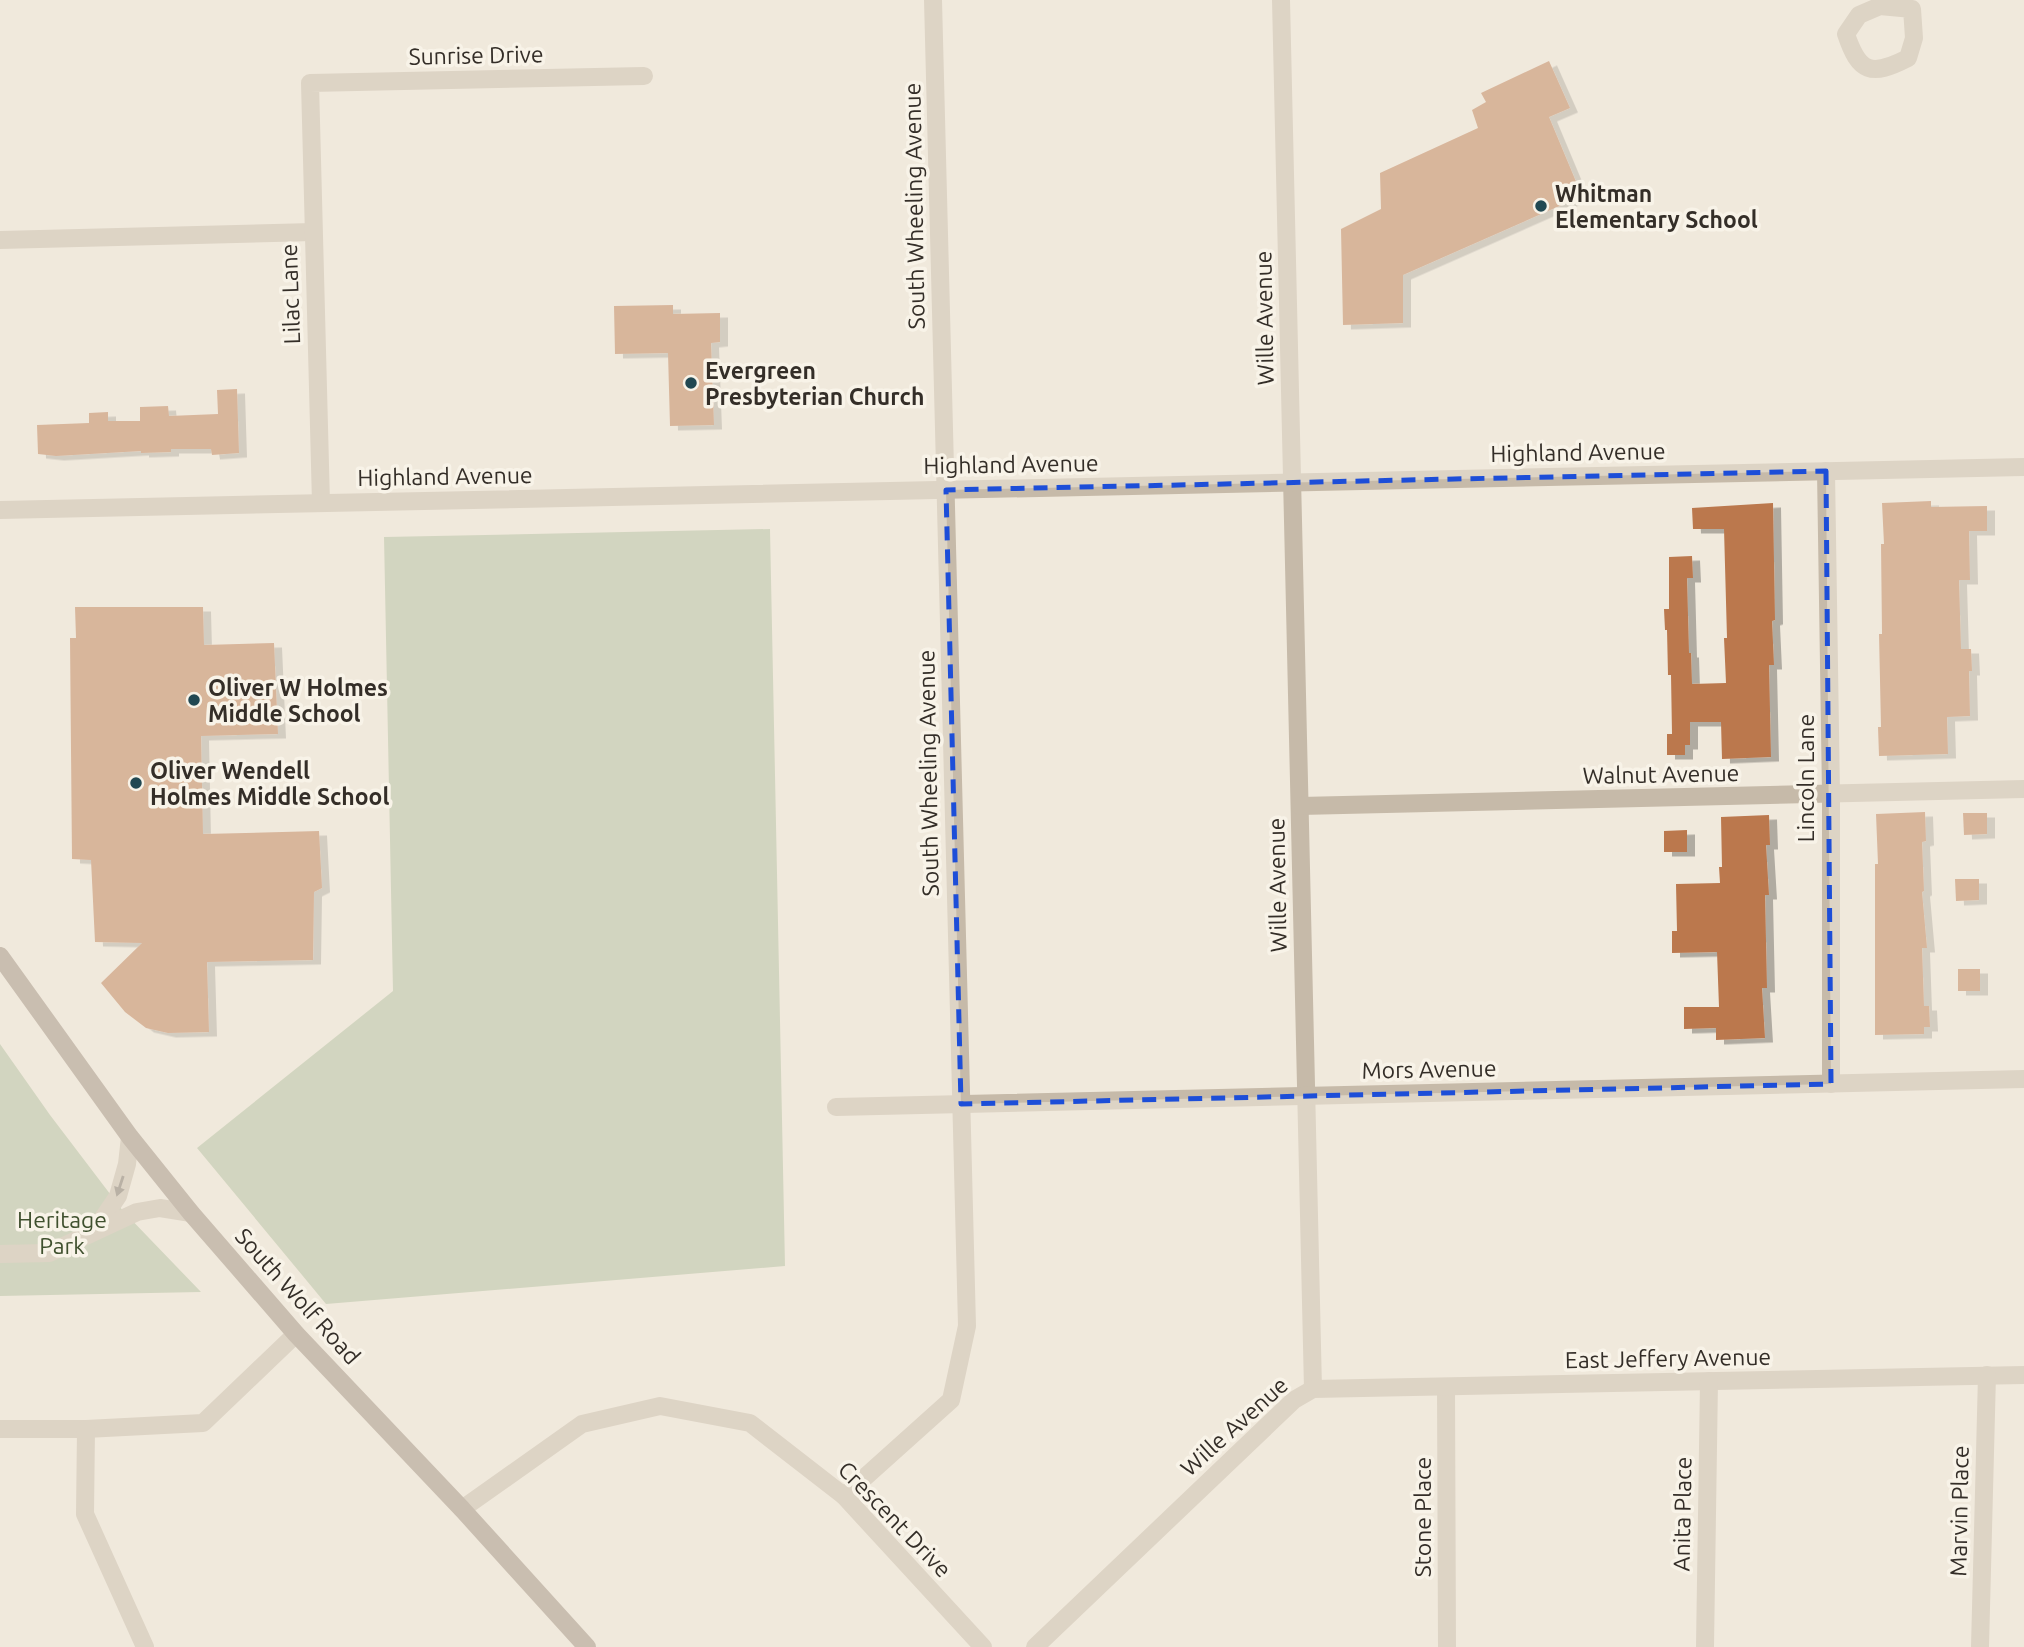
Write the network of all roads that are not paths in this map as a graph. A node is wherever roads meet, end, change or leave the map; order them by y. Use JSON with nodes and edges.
{"nodes":[{"id":1,"x":933,"y":0,"type":"edge"},
{"id":2,"x":1281,"y":0,"type":"edge"},
{"id":3,"x":644,"y":76,"type":"dead end"},
{"id":4,"x":310,"y":83,"type":"joint"},
{"id":5,"x":313,"y":232,"type":"junction"},
{"id":6,"x":0,"y":240,"type":"edge"},
{"id":7,"x":2024,"y":467,"type":"edge"},
{"id":8,"x":1826,"y":471,"type":"junction"},
{"id":9,"x":1292,"y":483,"type":"junction"},
{"id":10,"x":946,"y":490,"type":"junction"},
{"id":11,"x":321,"y":503,"type":"junction"},
{"id":12,"x":0,"y":510,"type":"edge"},
{"id":13,"x":2024,"y":789,"type":"edge"},
{"id":14,"x":1830,"y":794,"type":"junction"},
{"id":15,"x":1300,"y":806,"type":"junction"},
{"id":16,"x":0,"y":956,"type":"edge"},
{"id":17,"x":2024,"y":1079,"type":"edge"},
{"id":18,"x":1830,"y":1084,"type":"junction"},
{"id":19,"x":1307,"y":1096,"type":"junction"},
{"id":20,"x":961,"y":1104,"type":"junction"},
{"id":21,"x":836,"y":1107,"type":"dead end"},
{"id":22,"x":130,"y":1137,"type":"junction"},
{"id":23,"x":191,"y":1213,"type":"junction"},
{"id":24,"x":95,"y":1230,"type":"junction"},
{"id":25,"x":0,"y":1254,"type":"edge"},
{"id":26,"x":296,"y":1334,"type":"junction"},
{"id":27,"x":2024,"y":1375,"type":"edge"},
{"id":28,"x":1987,"y":1376,"type":"junction"},
{"id":29,"x":1709,"y":1381,"type":"junction"},
{"id":30,"x":1446,"y":1387,"type":"junction"},
{"id":31,"x":1313,"y":1389,"type":"junction"},
{"id":32,"x":0,"y":1429,"type":"edge"},
{"id":33,"x":86,"y":1429,"type":"junction"},
{"id":34,"x":844,"y":1496,"type":"junction"},
{"id":35,"x":462,"y":1509,"type":"junction"},
{"id":36,"x":145,"y":1647,"type":"edge"},
{"id":37,"x":587,"y":1647,"type":"edge"},
{"id":38,"x":983,"y":1647,"type":"edge"},
{"id":39,"x":1035,"y":1647,"type":"edge"},
{"id":40,"x":1447,"y":1647,"type":"edge"},
{"id":41,"x":1705,"y":1647,"type":"edge"},
{"id":42,"x":1980,"y":1647,"type":"edge"}],
"edges":[{"from":1,"to":10,"type":"street","name":"South Wheeling Avenue"},
{"from":2,"to":9,"type":"street","name":"Wille Avenue"},
{"from":3,"to":4,"type":"street","name":"Sunrise Drive"},
{"from":4,"to":5,"type":"street","name":"Lilac Lane"},
{"from":5,"to":6,"type":"street"},
{"from":5,"to":11,"type":"street","name":"Lilac Lane"},
{"from":7,"to":8,"type":"street","name":"Highland Avenue"},
{"from":8,"to":9,"type":"street","name":"Highland Avenue"},
{"from":8,"to":14,"type":"street","name":"Lincoln Lane"},
{"from":9,"to":10,"type":"street","name":"Highland Avenue"},
{"from":9,"to":15,"type":"street","name":"Wille Avenue"},
{"from":10,"to":11,"type":"street","name":"Highland Avenue"},
{"from":10,"to":20,"type":"street","name":"South Wheeling Avenue"},
{"from":11,"to":12,"type":"street","name":"Highland Avenue"},
{"from":13,"to":14,"type":"street","name":"Walnut Avenue"},
{"from":14,"to":15,"type":"street","name":"Walnut Avenue"},
{"from":14,"to":18,"type":"street","name":"Lincoln Lane"},
{"from":15,"to":19,"type":"street","name":"Wille Avenue"},
{"from":16,"to":22,"type":"main road","name":"South Wolf Road"},
{"from":17,"to":18,"type":"street","name":"Mors Avenue"},
{"from":18,"to":19,"type":"street","name":"Mors Avenue"},
{"from":19,"to":20,"type":"street","name":"Mors Avenue"},
{"from":19,"to":31,"type":"street","name":"Wille Avenue"},
{"from":20,"to":21,"type":"street","name":"Mors Avenue"},
{"from":20,"to":34,"type":"street","name":"South Wheeling Avenue"},
{"from":22,"to":23,"type":"main road","name":"South Wolf Road"},
{"from":22,"to":24,"type":"street","one_way":true},
{"from":23,"to":24,"type":"street"},
{"from":23,"to":26,"type":"main road","name":"South Wolf Road"},
{"from":24,"to":25,"type":"street"},
{"from":26,"to":33,"type":"street"},
{"from":26,"to":35,"type":"main road","name":"South Wolf Road"},
{"from":27,"to":28,"type":"street","name":"East Jeffery Avenue"},
{"from":28,"to":29,"type":"street","name":"East Jeffery Avenue"},
{"from":28,"to":42,"type":"street","name":"Marvin Place"},
{"from":29,"to":30,"type":"street","name":"East Jeffery Avenue"},
{"from":29,"to":41,"type":"street","name":"Anita Place"},
{"from":30,"to":31,"type":"street","name":"East Jeffery Avenue"},
{"from":30,"to":40,"type":"street","name":"Stone Place"},
{"from":31,"to":39,"type":"street","name":"Wille Avenue"},
{"from":32,"to":33,"type":"street"},
{"from":33,"to":36,"type":"street"},
{"from":34,"to":35,"type":"street","name":"Crescent Drive"},
{"from":34,"to":38,"type":"street","name":"Crescent Drive"},
{"from":35,"to":37,"type":"main road","name":"South Wolf Road"}]}
